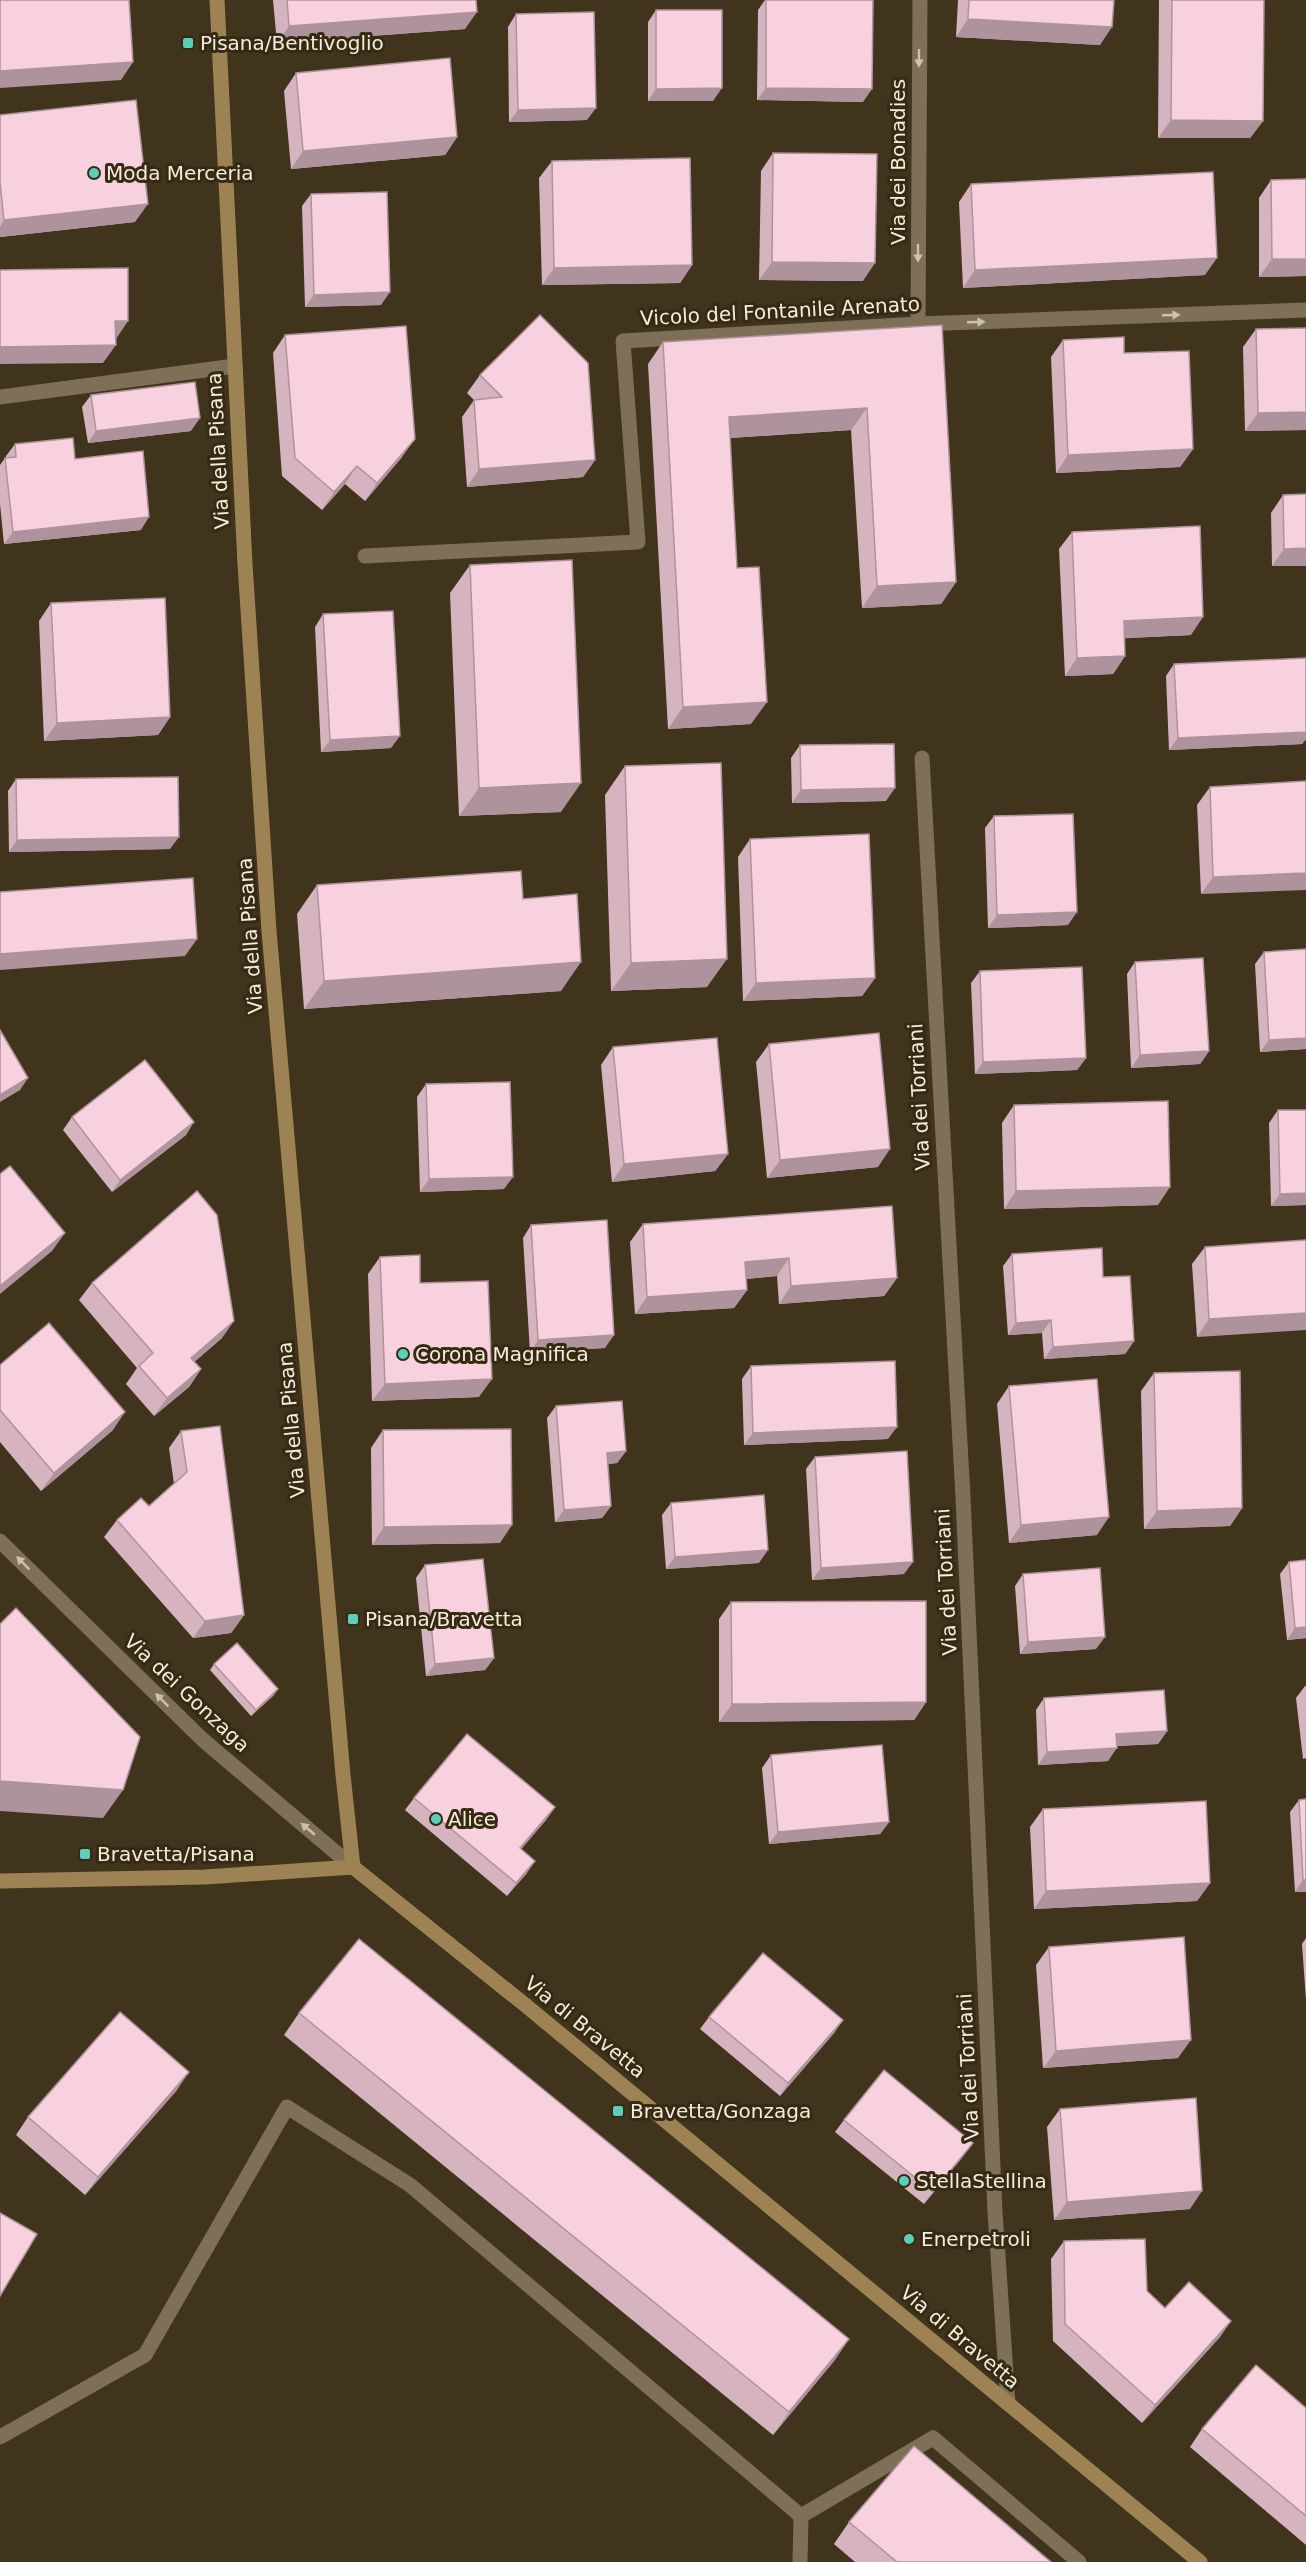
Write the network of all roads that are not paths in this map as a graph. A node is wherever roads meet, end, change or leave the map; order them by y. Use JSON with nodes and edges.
{"nodes":[{"id":1,"x":217,"y":0,"type":"edge"},
{"id":2,"x":920,"y":0,"type":"edge"},
{"id":3,"x":1306,"y":310,"type":"edge"},
{"id":4,"x":918,"y":324,"type":"junction"},
{"id":5,"x":235,"y":366,"type":"junction"},
{"id":6,"x":0,"y":397,"type":"edge"},
{"id":7,"x":365,"y":556,"type":"dead end"},
{"id":8,"x":922,"y":758,"type":"dead end"},
{"id":9,"x":0,"y":1540,"type":"edge"},
{"id":10,"x":353,"y":1867,"type":"junction"},
{"id":11,"x":0,"y":1881,"type":"edge"},
{"id":12,"x":1008,"y":2403,"type":"junction"},
{"id":13,"x":0,"y":2437,"type":"edge"},
{"id":14,"x":801,"y":2516,"type":"junction"},
{"id":15,"x":800,"y":2562,"type":"edge"},
{"id":16,"x":1079,"y":2562,"type":"edge"},
{"id":17,"x":1200,"y":2562,"type":"edge"}],
"edges":[{"from":1,"to":5,"type":"main road","name":"Via della Pisana"},
{"from":2,"to":4,"type":"street","name":"Via dei Bonadies","one_way":true},
{"from":4,"to":3,"type":"street","name":"Vicolo del Fontanile Arenato","one_way":true},
{"from":4,"to":7,"type":"street","name":"Vicolo del Fontanile Arenato"},
{"from":5,"to":6,"type":"street"},
{"from":5,"to":10,"type":"main road","name":"Via della Pisana"},
{"from":8,"to":12,"type":"street","name":"Via dei Torriani"},
{"from":10,"to":9,"type":"street","name":"Via dei Gonzaga","one_way":true},
{"from":10,"to":11,"type":"main road"},
{"from":10,"to":12,"type":"main road","name":"Via di Bravetta"},
{"from":12,"to":17,"type":"main road","name":"Via di Bravetta"},
{"from":13,"to":14,"type":"street"},
{"from":14,"to":15,"type":"street"},
{"from":14,"to":16,"type":"street"}]}
